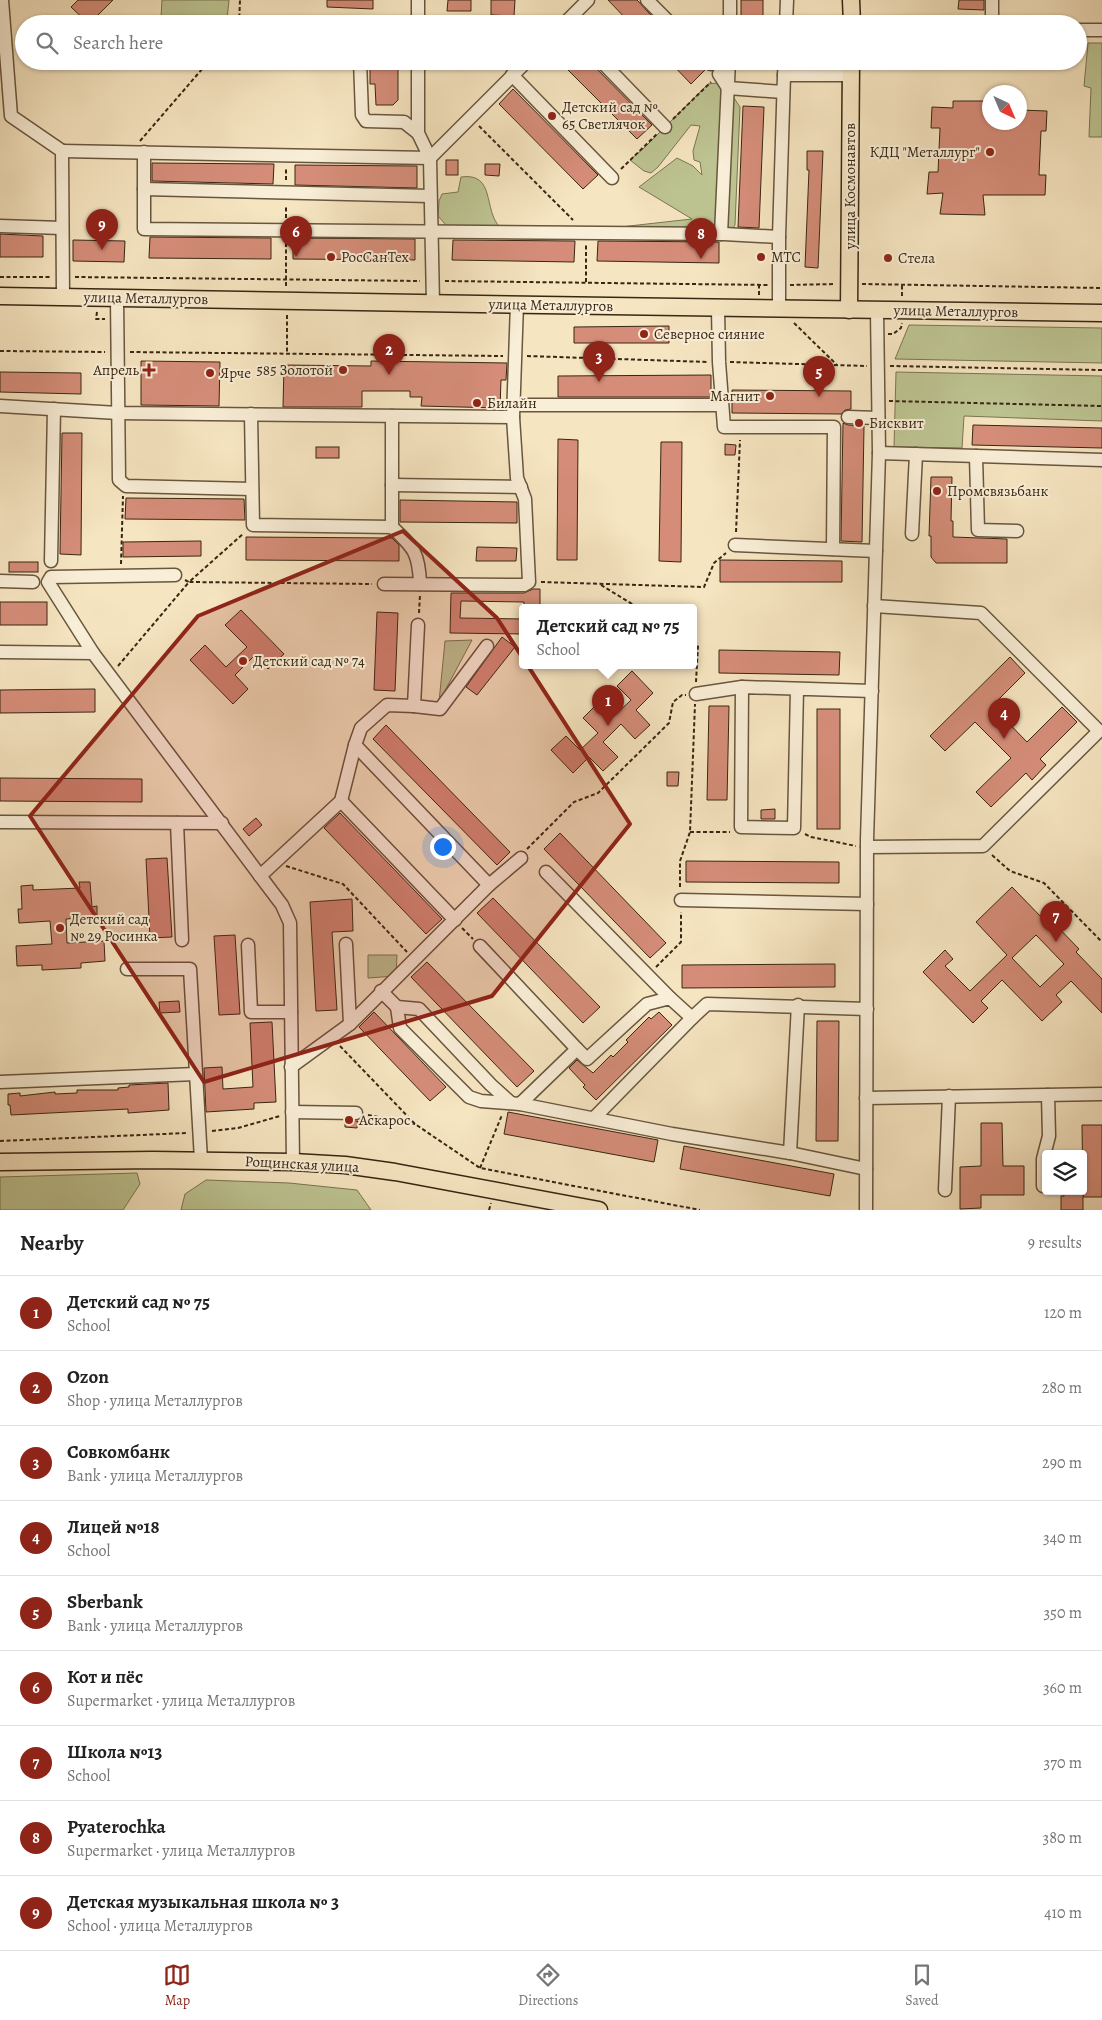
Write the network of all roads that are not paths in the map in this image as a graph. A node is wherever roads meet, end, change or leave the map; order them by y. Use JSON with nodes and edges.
{"nodes":[{"id":1,"x":2,"y":0,"type":"edge"},
{"id":2,"x":418,"y":0,"type":"edge"},
{"id":3,"x":588,"y":0,"type":"edge"},
{"id":4,"x":647,"y":0,"type":"edge"},
{"id":5,"x":730,"y":0,"type":"edge"},
{"id":6,"x":786,"y":0,"type":"edge"},
{"id":7,"x":851,"y":0,"type":"edge"},
{"id":8,"x":992,"y":0,"type":"edge"},
{"id":9,"x":2,"y":14,"type":"edge"},
{"id":10,"x":418,"y":15,"type":"edge"},
{"id":11,"x":573,"y":15,"type":"edge"},
{"id":12,"x":662,"y":15,"type":"edge"},
{"id":13,"x":730,"y":15,"type":"edge"},
{"id":14,"x":786,"y":15,"type":"edge"},
{"id":15,"x":852,"y":15,"type":"edge"},
{"id":16,"x":992,"y":15,"type":"edge"},
{"id":17,"x":1087,"y":30,"type":"edge"},
{"id":18,"x":1102,"y":30,"type":"edge"},
{"id":19,"x":360,"y":70,"type":"edge"},
{"id":20,"x":418,"y":70,"type":"edge"},
{"id":21,"x":517,"y":70,"type":"edge"},
{"id":22,"x":610,"y":70,"type":"edge"},
{"id":23,"x":716,"y":70,"type":"edge"},
{"id":24,"x":729,"y":70,"type":"edge"},
{"id":25,"x":784,"y":70,"type":"edge"},
{"id":26,"x":834,"y":70,"type":"edge"},
{"id":27,"x":851,"y":70,"type":"edge"},
{"id":28,"x":512,"y":75,"type":"junction"},
{"id":29,"x":784,"y":76,"type":"junction"},
{"id":30,"x":728,"y":88,"type":"junction"},
{"id":31,"x":784,"y":92,"type":"junction"},
{"id":32,"x":5,"y":113,"type":"edge"},
{"id":33,"x":665,"y":127,"type":"dead end"},
{"id":34,"x":418,"y":133,"type":"junction"},
{"id":35,"x":62,"y":151,"type":"junction"},
{"id":36,"x":144,"y":152,"type":"junction"},
{"id":37,"x":430,"y":158,"type":"junction"},
{"id":38,"x":612,"y":178,"type":"dead end"},
{"id":39,"x":144,"y":189,"type":"junction"},
{"id":40,"x":430,"y":196,"type":"junction"},
{"id":41,"x":0,"y":226,"type":"edge"},
{"id":42,"x":62,"y":228,"type":"junction"},
{"id":43,"x":431,"y":232,"type":"junction"},
{"id":44,"x":721,"y":234,"type":"junction"},
{"id":45,"x":779,"y":237,"type":"junction"},
{"id":46,"x":0,"y":296,"type":"edge"},
{"id":47,"x":63,"y":297,"type":"junction"},
{"id":48,"x":117,"y":298,"type":"junction"},
{"id":49,"x":433,"y":303,"type":"junction"},
{"id":50,"x":516,"y":304,"type":"junction"},
{"id":51,"x":718,"y":309,"type":"junction"},
{"id":52,"x":779,"y":309,"type":"junction"},
{"id":53,"x":849,"y":310,"type":"junction"},
{"id":54,"x":877,"y":311,"type":"junction"},
{"id":55,"x":1102,"y":313,"type":"edge"},
{"id":56,"x":722,"y":405,"type":"junction"},
{"id":57,"x":0,"y":406,"type":"edge"},
{"id":58,"x":54,"y":409,"type":"junction"},
{"id":59,"x":513,"y":411,"type":"junction"},
{"id":60,"x":118,"y":413,"type":"junction"},
{"id":61,"x":251,"y":414,"type":"junction"},
{"id":62,"x":392,"y":416,"type":"junction"},
{"id":63,"x":878,"y":418,"type":"junction"},
{"id":64,"x":841,"y":420,"type":"junction"},
{"id":65,"x":879,"y":452,"type":"junction"},
{"id":66,"x":916,"y":454,"type":"junction"},
{"id":67,"x":976,"y":456,"type":"junction"},
{"id":68,"x":1102,"y":460,"type":"edge"},
{"id":69,"x":392,"y":485,"type":"junction"},
{"id":70,"x":521,"y":487,"type":"junction"},
{"id":71,"x":252,"y":489,"type":"junction"},
{"id":72,"x":392,"y":527,"type":"junction"},
{"id":73,"x":1017,"y":531,"type":"dead end"},
{"id":74,"x":912,"y":534,"type":"dead end"},
{"id":75,"x":735,"y":545,"type":"road end"},
{"id":76,"x":833,"y":549,"type":"junction"},
{"id":77,"x":876,"y":551,"type":"junction"},
{"id":78,"x":51,"y":561,"type":"dead end"},
{"id":79,"x":175,"y":575,"type":"dead end"},
{"id":80,"x":0,"y":581,"type":"edge"},
{"id":81,"x":33,"y":582,"type":"dead end"},
{"id":82,"x":384,"y":584,"type":"road end"},
{"id":83,"x":420,"y":584,"type":"junction"},
{"id":84,"x":874,"y":606,"type":"junction"},
{"id":85,"x":418,"y":626,"type":"road end"},
{"id":86,"x":487,"y":646,"type":"dead end"},
{"id":87,"x":0,"y":652,"type":"edge"},
{"id":88,"x":93,"y":653,"type":"junction"},
{"id":89,"x":742,"y":688,"type":"junction"},
{"id":90,"x":797,"y":689,"type":"junction"},
{"id":91,"x":872,"y":691,"type":"junction"},
{"id":92,"x":696,"y":694,"type":"road end"},
{"id":93,"x":414,"y":706,"type":"junction"},
{"id":94,"x":355,"y":745,"type":"junction"},
{"id":95,"x":341,"y":801,"type":"junction"},
{"id":96,"x":0,"y":822,"type":"edge"},
{"id":97,"x":177,"y":823,"type":"junction"},
{"id":98,"x":222,"y":824,"type":"junction"},
{"id":99,"x":867,"y":848,"type":"junction"},
{"id":100,"x":523,"y":854,"type":"road end"},
{"id":101,"x":546,"y":872,"type":"dead end"},
{"id":102,"x":260,"y":876,"type":"junction"},
{"id":103,"x":489,"y":886,"type":"junction"},
{"id":104,"x":680,"y":900,"type":"road end"},
{"id":105,"x":867,"y":904,"type":"junction"},
{"id":106,"x":455,"y":920,"type":"junction"},
{"id":107,"x":182,"y":940,"type":"dead end"},
{"id":108,"x":346,"y":944,"type":"dead end"},
{"id":109,"x":248,"y":945,"type":"dead end"},
{"id":110,"x":480,"y":946,"type":"road end"},
{"id":111,"x":127,"y":969,"type":"dead end"},
{"id":112,"x":381,"y":991,"type":"junction"},
{"id":113,"x":670,"y":998,"type":"junction"},
{"id":114,"x":798,"y":1006,"type":"junction"},
{"id":115,"x":397,"y":1007,"type":"junction"},
{"id":116,"x":866,"y":1009,"type":"junction"},
{"id":117,"x":290,"y":1012,"type":"junction"},
{"id":118,"x":692,"y":1018,"type":"junction"},
{"id":119,"x":350,"y":1024,"type":"junction"},
{"id":120,"x":577,"y":1049,"type":"junction"},
{"id":121,"x":291,"y":1067,"type":"junction"},
{"id":122,"x":196,"y":1074,"type":"junction"},
{"id":123,"x":0,"y":1082,"type":"edge"},
{"id":124,"x":1102,"y":1094,"type":"edge"},
{"id":125,"x":1048,"y":1095,"type":"junction"},
{"id":126,"x":948,"y":1096,"type":"junction"},
{"id":127,"x":866,"y":1098,"type":"junction"},
{"id":128,"x":513,"y":1103,"type":"junction"},
{"id":129,"x":292,"y":1112,"type":"junction"},
{"id":130,"x":356,"y":1113,"type":"road end"},
{"id":131,"x":594,"y":1118,"type":"junction"},
{"id":132,"x":1045,"y":1150,"type":"edge"},
{"id":133,"x":790,"y":1153,"type":"junction"},
{"id":134,"x":201,"y":1160,"type":"junction"},
{"id":135,"x":0,"y":1162,"type":"edge"},
{"id":136,"x":294,"y":1162,"type":"junction"},
{"id":137,"x":866,"y":1170,"type":"junction"},
{"id":138,"x":945,"y":1190,"type":"dead end"},
{"id":139,"x":596,"y":1210,"type":"edge"},
{"id":140,"x":866,"y":1210,"type":"edge"}],
"edges":[{"from":1,"to":9,"type":"street"},
{"from":2,"to":10,"type":"street"},
{"from":3,"to":11,"type":"street"},
{"from":4,"to":12,"type":"street"},
{"from":5,"to":13,"type":"street"},
{"from":6,"to":14,"type":"street"},
{"from":7,"to":15,"type":"main road"},
{"from":8,"to":16,"type":"street"},
{"from":9,"to":32,"type":"street"},
{"from":17,"to":18,"type":"street"},
{"from":19,"to":34,"type":"street"},
{"from":20,"to":34,"type":"street"},
{"from":21,"to":28,"type":"street"},
{"from":22,"to":33,"type":"street"},
{"from":23,"to":30,"type":"street"},
{"from":24,"to":30,"type":"street"},
{"from":25,"to":29,"type":"street"},
{"from":26,"to":29,"type":"street"},
{"from":27,"to":53,"type":"main road","name":"улица Космонавтов"},
{"from":28,"to":37,"type":"street"},
{"from":28,"to":38,"type":"street"},
{"from":29,"to":31,"type":"street"},
{"from":30,"to":31,"type":"street"},
{"from":30,"to":44,"type":"street"},
{"from":31,"to":45,"type":"street"},
{"from":32,"to":35,"type":"street"},
{"from":34,"to":37,"type":"street"},
{"from":35,"to":36,"type":"street"},
{"from":35,"to":42,"type":"street"},
{"from":36,"to":37,"type":"street"},
{"from":36,"to":39,"type":"street"},
{"from":37,"to":40,"type":"street"},
{"from":39,"to":40,"type":"street"},
{"from":39,"to":43,"type":"street"},
{"from":40,"to":43,"type":"street"},
{"from":41,"to":42,"type":"street"},
{"from":42,"to":47,"type":"street"},
{"from":43,"to":44,"type":"street"},
{"from":43,"to":49,"type":"street"},
{"from":44,"to":45,"type":"street"},
{"from":45,"to":52,"type":"street"},
{"from":46,"to":47,"type":"main road","name":"улица Металлургов"},
{"from":47,"to":48,"type":"main road","name":"улица Металлургов"},
{"from":48,"to":49,"type":"main road","name":"улица Металлургов"},
{"from":48,"to":60,"type":"street"},
{"from":49,"to":50,"type":"main road","name":"улица Металлургов"},
{"from":50,"to":51,"type":"main road","name":"улица Металлургов"},
{"from":50,"to":59,"type":"street"},
{"from":51,"to":52,"type":"main road","name":"улица Металлургов"},
{"from":51,"to":56,"type":"street"},
{"from":52,"to":53,"type":"main road","name":"улица Металлургов"},
{"from":53,"to":54,"type":"main road","name":"улица Металлургов"},
{"from":54,"to":55,"type":"main road","name":"улица Металлургов"},
{"from":54,"to":63,"type":"street"},
{"from":56,"to":59,"type":"street"},
{"from":56,"to":64,"type":"street"},
{"from":57,"to":58,"type":"street"},
{"from":58,"to":60,"type":"street"},
{"from":58,"to":78,"type":"street"},
{"from":59,"to":62,"type":"street"},
{"from":59,"to":70,"type":"street"},
{"from":60,"to":61,"type":"street"},
{"from":60,"to":71,"type":"street"},
{"from":61,"to":62,"type":"street"},
{"from":61,"to":71,"type":"street"},
{"from":62,"to":69,"type":"street"},
{"from":63,"to":64,"type":"street"},
{"from":63,"to":65,"type":"street"},
{"from":64,"to":76,"type":"street"},
{"from":65,"to":66,"type":"street"},
{"from":65,"to":77,"type":"street"},
{"from":66,"to":67,"type":"street"},
{"from":66,"to":74,"type":"street"},
{"from":67,"to":68,"type":"street"},
{"from":67,"to":73,"type":"street"},
{"from":69,"to":70,"type":"street"},
{"from":69,"to":72,"type":"street"},
{"from":70,"to":83,"type":"street"},
{"from":71,"to":72,"type":"street"},
{"from":72,"to":83,"type":"street"},
{"from":75,"to":76,"type":"street"},
{"from":76,"to":77,"type":"street"},
{"from":77,"to":84,"type":"street"},
{"from":79,"to":88,"type":"street"},
{"from":80,"to":81,"type":"street"},
{"from":82,"to":83,"type":"street"},
{"from":84,"to":91,"type":"street"},
{"from":84,"to":99,"type":"street"},
{"from":85,"to":93,"type":"street"},
{"from":86,"to":93,"type":"street"},
{"from":87,"to":88,"type":"street"},
{"from":88,"to":98,"type":"street"},
{"from":89,"to":90,"type":"street"},
{"from":89,"to":90,"type":"street"},
{"from":89,"to":92,"type":"street"},
{"from":90,"to":91,"type":"street"},
{"from":91,"to":99,"type":"street"},
{"from":93,"to":94,"type":"street"},
{"from":94,"to":95,"type":"street"},
{"from":94,"to":103,"type":"street"},
{"from":95,"to":102,"type":"street"},
{"from":95,"to":106,"type":"street"},
{"from":96,"to":97,"type":"street"},
{"from":97,"to":98,"type":"street"},
{"from":97,"to":107,"type":"street"},
{"from":98,"to":102,"type":"street"},
{"from":99,"to":105,"type":"street"},
{"from":100,"to":103,"type":"street"},
{"from":101,"to":113,"type":"street"},
{"from":102,"to":117,"type":"street"},
{"from":103,"to":106,"type":"street"},
{"from":104,"to":105,"type":"street"},
{"from":105,"to":116,"type":"street"},
{"from":106,"to":112,"type":"street"},
{"from":108,"to":119,"type":"street"},
{"from":109,"to":117,"type":"street"},
{"from":110,"to":120,"type":"street"},
{"from":111,"to":122,"type":"street"},
{"from":112,"to":115,"type":"street"},
{"from":112,"to":119,"type":"street"},
{"from":113,"to":118,"type":"street"},
{"from":113,"to":120,"type":"street"},
{"from":114,"to":116,"type":"street"},
{"from":114,"to":118,"type":"street"},
{"from":114,"to":133,"type":"street"},
{"from":115,"to":128,"type":"street"},
{"from":115,"to":128,"type":"street"},
{"from":116,"to":127,"type":"street"},
{"from":117,"to":121,"type":"street"},
{"from":118,"to":131,"type":"street"},
{"from":119,"to":121,"type":"street"},
{"from":120,"to":128,"type":"street"},
{"from":121,"to":129,"type":"street"},
{"from":122,"to":123,"type":"street"},
{"from":122,"to":134,"type":"street"},
{"from":124,"to":125,"type":"street"},
{"from":125,"to":126,"type":"street"},
{"from":125,"to":132,"type":"street"},
{"from":126,"to":127,"type":"street"},
{"from":126,"to":138,"type":"street"},
{"from":127,"to":137,"type":"street"},
{"from":128,"to":131,"type":"street"},
{"from":129,"to":130,"type":"street"},
{"from":129,"to":136,"type":"street"},
{"from":131,"to":133,"type":"street"},
{"from":133,"to":137,"type":"street"},
{"from":134,"to":135,"type":"main road","name":"Рощинская улица"},
{"from":134,"to":136,"type":"main road","name":"Рощинская улица"},
{"from":136,"to":139,"type":"main road","name":"Рощинская улица"},
{"from":137,"to":140,"type":"street"}]}
